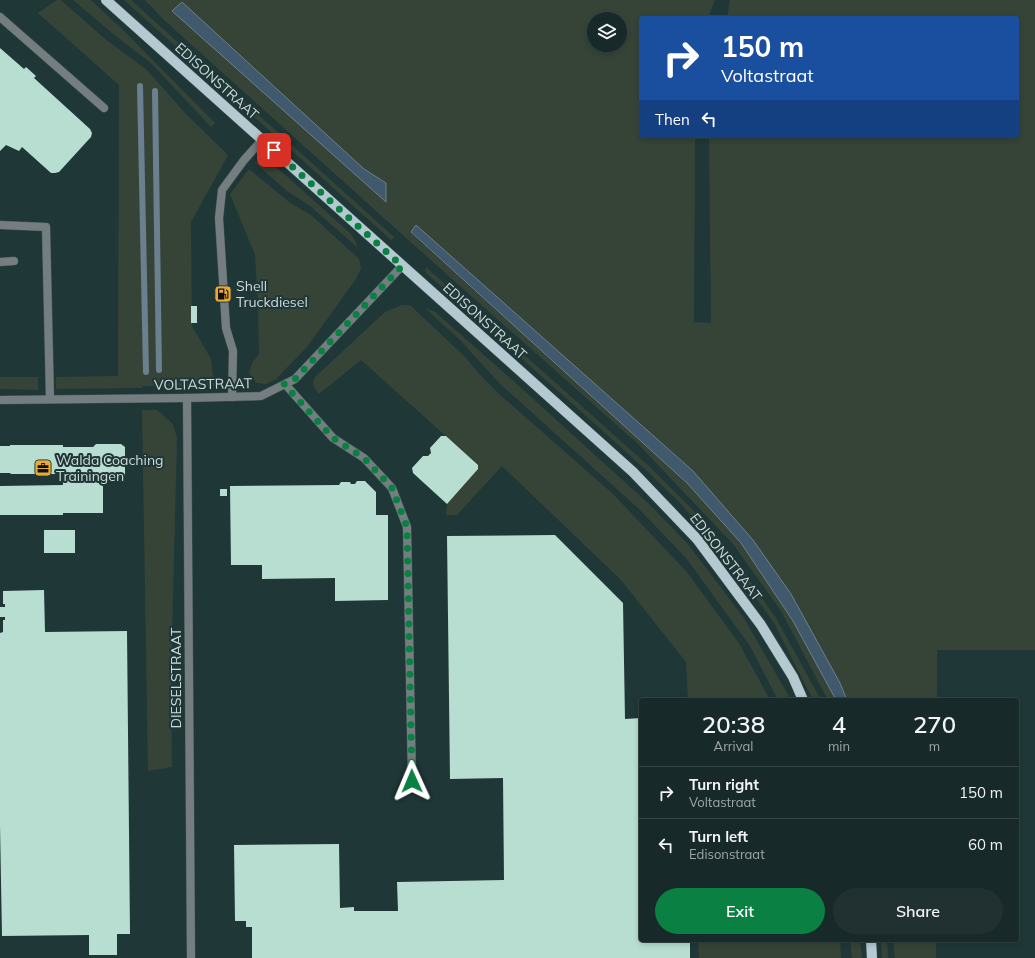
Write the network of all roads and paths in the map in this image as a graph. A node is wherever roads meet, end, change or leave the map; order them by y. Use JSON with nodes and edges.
{"nodes":[{"id":1,"x":106,"y":0,"type":"edge"},
{"id":2,"x":0,"y":17,"type":"edge"},
{"id":3,"x":104,"y":108,"type":"dead end"},
{"id":4,"x":262,"y":140,"type":"junction"},
{"id":5,"x":0,"y":225,"type":"edge"},
{"id":6,"x":14,"y":261,"type":"dead end"},
{"id":7,"x":0,"y":262,"type":"edge"},
{"id":8,"x":402,"y":266,"type":"junction"},
{"id":9,"x":284,"y":384,"type":"junction"},
{"id":10,"x":232,"y":397,"type":"junction"},
{"id":11,"x":187,"y":398,"type":"junction"},
{"id":12,"x":50,"y":399,"type":"junction"},
{"id":13,"x":0,"y":400,"type":"edge"},
{"id":14,"x":802,"y":698,"type":"edge"},
{"id":15,"x":412,"y":781,"type":"dead end"},
{"id":16,"x":871,"y":942,"type":"edge"},
{"id":17,"x":191,"y":958,"type":"edge"},
{"id":18,"x":872,"y":958,"type":"edge"}],
"edges":[{"from":1,"to":4,"type":"main road","name":"EDISONSTRAAT"},
{"from":2,"to":3,"type":"street"},
{"from":4,"to":8,"type":"main road","name":"EDISONSTRAAT"},
{"from":4,"to":10,"type":"street"},
{"from":5,"to":12,"type":"street"},
{"from":6,"to":7,"type":"street"},
{"from":8,"to":9,"type":"street","name":"VOLTASTRAAT"},
{"from":8,"to":14,"type":"main road","name":"EDISONSTRAAT"},
{"from":9,"to":10,"type":"street","name":"VOLTASTRAAT"},
{"from":9,"to":15,"type":"street"},
{"from":10,"to":11,"type":"street","name":"VOLTASTRAAT"},
{"from":11,"to":12,"type":"street","name":"VOLTASTRAAT"},
{"from":11,"to":17,"type":"street","name":"DIESELSTRAAT"},
{"from":12,"to":13,"type":"street","name":"VOLTASTRAAT"},
{"from":16,"to":18,"type":"main road"}]}
